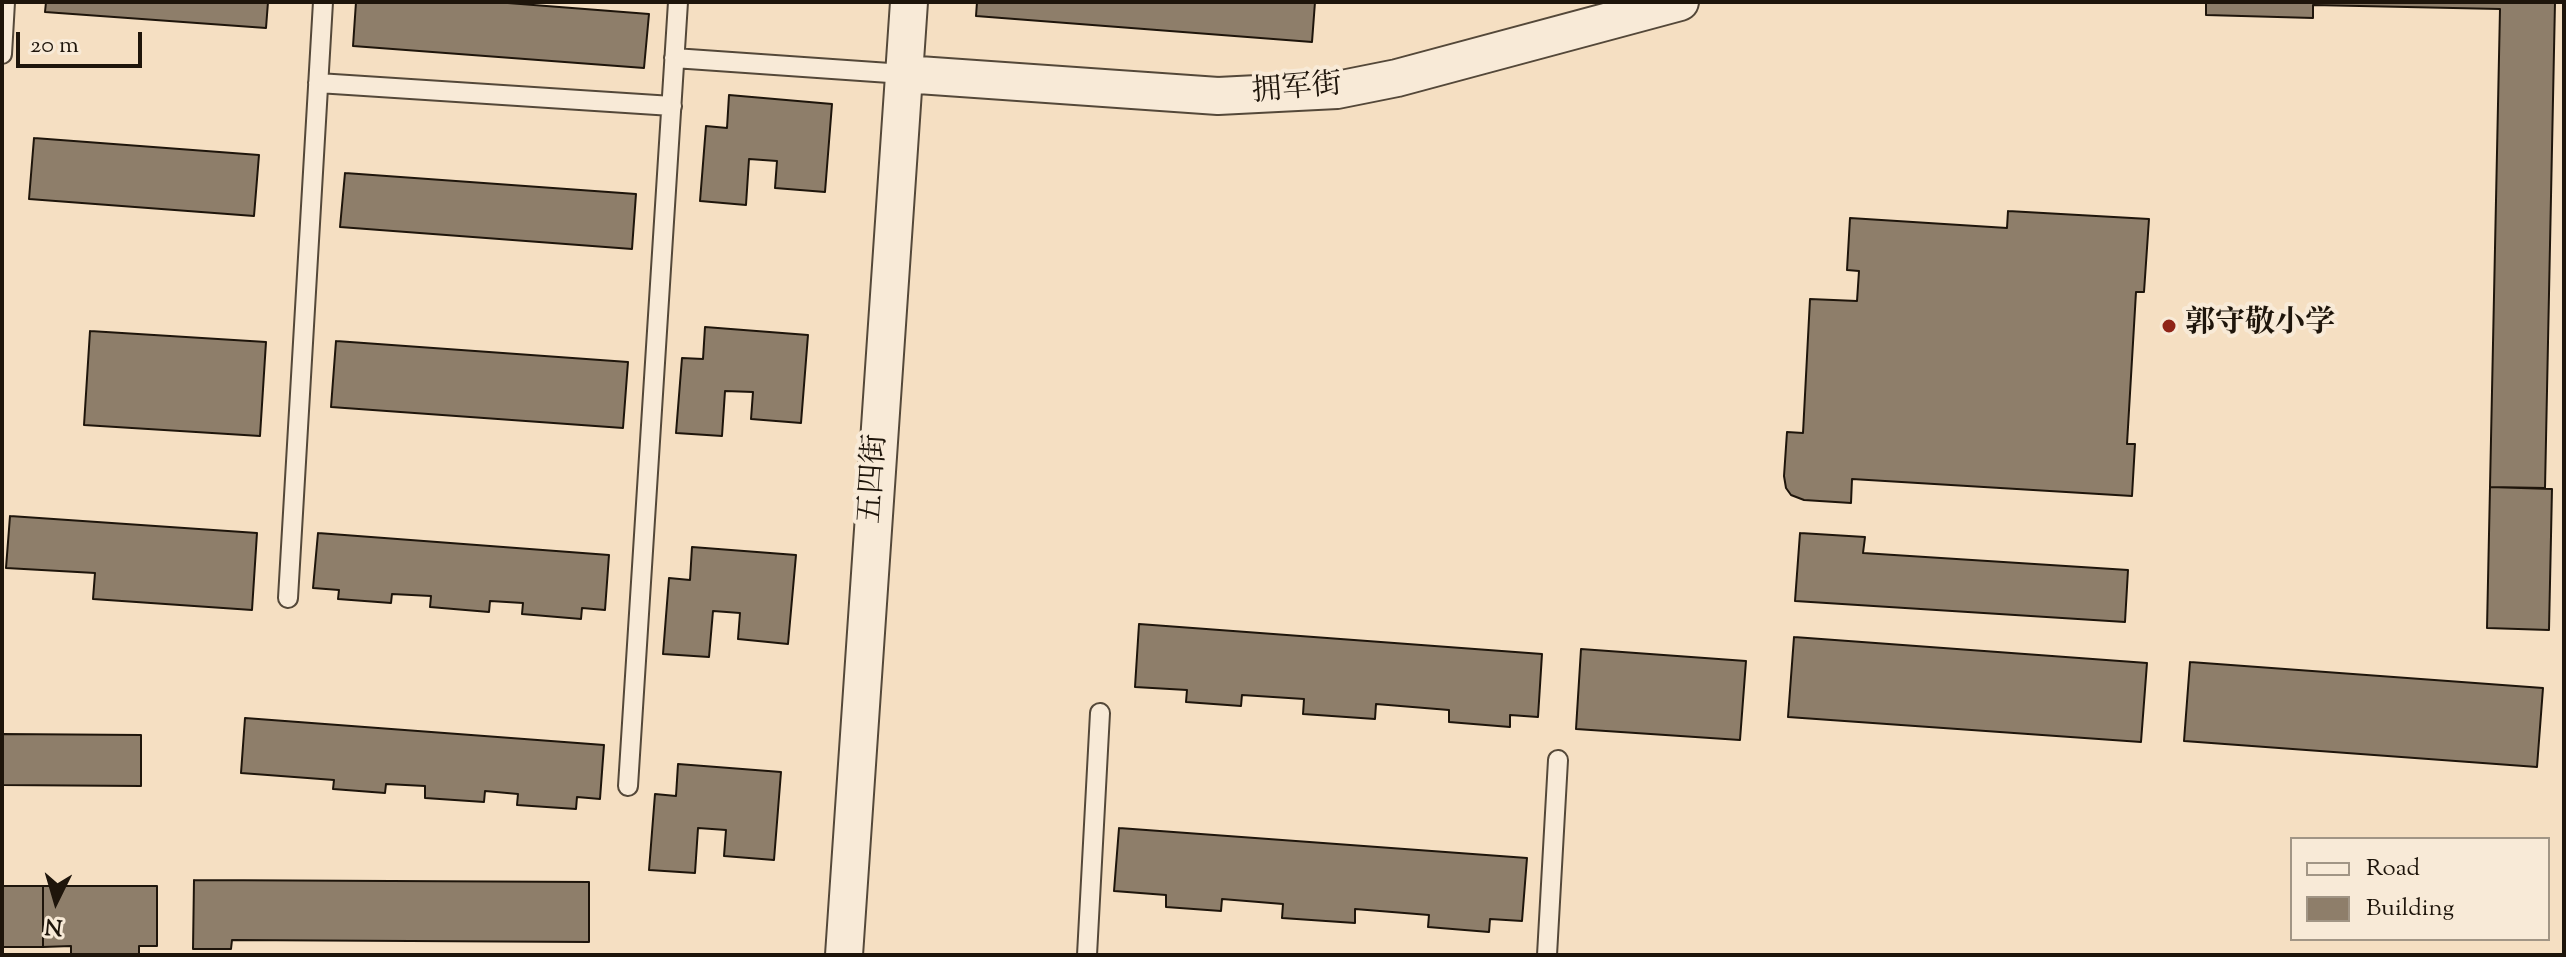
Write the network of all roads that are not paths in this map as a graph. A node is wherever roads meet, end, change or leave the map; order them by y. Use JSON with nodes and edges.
{"nodes":[{"id":1,"x":5,"y":2,"type":"edge"},
{"id":2,"x":323,"y":2,"type":"edge"},
{"id":3,"x":678,"y":2,"type":"edge"},
{"id":4,"x":909,"y":2,"type":"edge"},
{"id":5,"x":1680,"y":2,"type":"edge"},
{"id":6,"x":2,"y":54,"type":"edge"},
{"id":7,"x":674,"y":58,"type":"junction"},
{"id":8,"x":904,"y":74,"type":"junction"},
{"id":9,"x":318,"y":83,"type":"junction"},
{"id":10,"x":672,"y":106,"type":"junction"},
{"id":11,"x":288,"y":598,"type":"dead end"},
{"id":12,"x":1100,"y":713,"type":"dead end"},
{"id":13,"x":1558,"y":760,"type":"dead end"},
{"id":14,"x":628,"y":786,"type":"dead end"},
{"id":15,"x":844,"y":955,"type":"edge"},
{"id":16,"x":1087,"y":955,"type":"edge"},
{"id":17,"x":1547,"y":955,"type":"edge"}],
"edges":[{"from":1,"to":6,"type":"lane"},
{"from":2,"to":9,"type":"lane"},
{"from":3,"to":7,"type":"lane"},
{"from":4,"to":8,"type":"street","name":"五四街"},
{"from":5,"to":8,"type":"street","name":"拥军街"},
{"from":7,"to":8,"type":"lane"},
{"from":7,"to":10,"type":"lane"},
{"from":8,"to":15,"type":"street","name":"五四街"},
{"from":9,"to":10,"type":"lane"},
{"from":9,"to":11,"type":"lane"},
{"from":10,"to":14,"type":"lane"},
{"from":12,"to":16,"type":"lane"},
{"from":13,"to":17,"type":"lane"}]}
